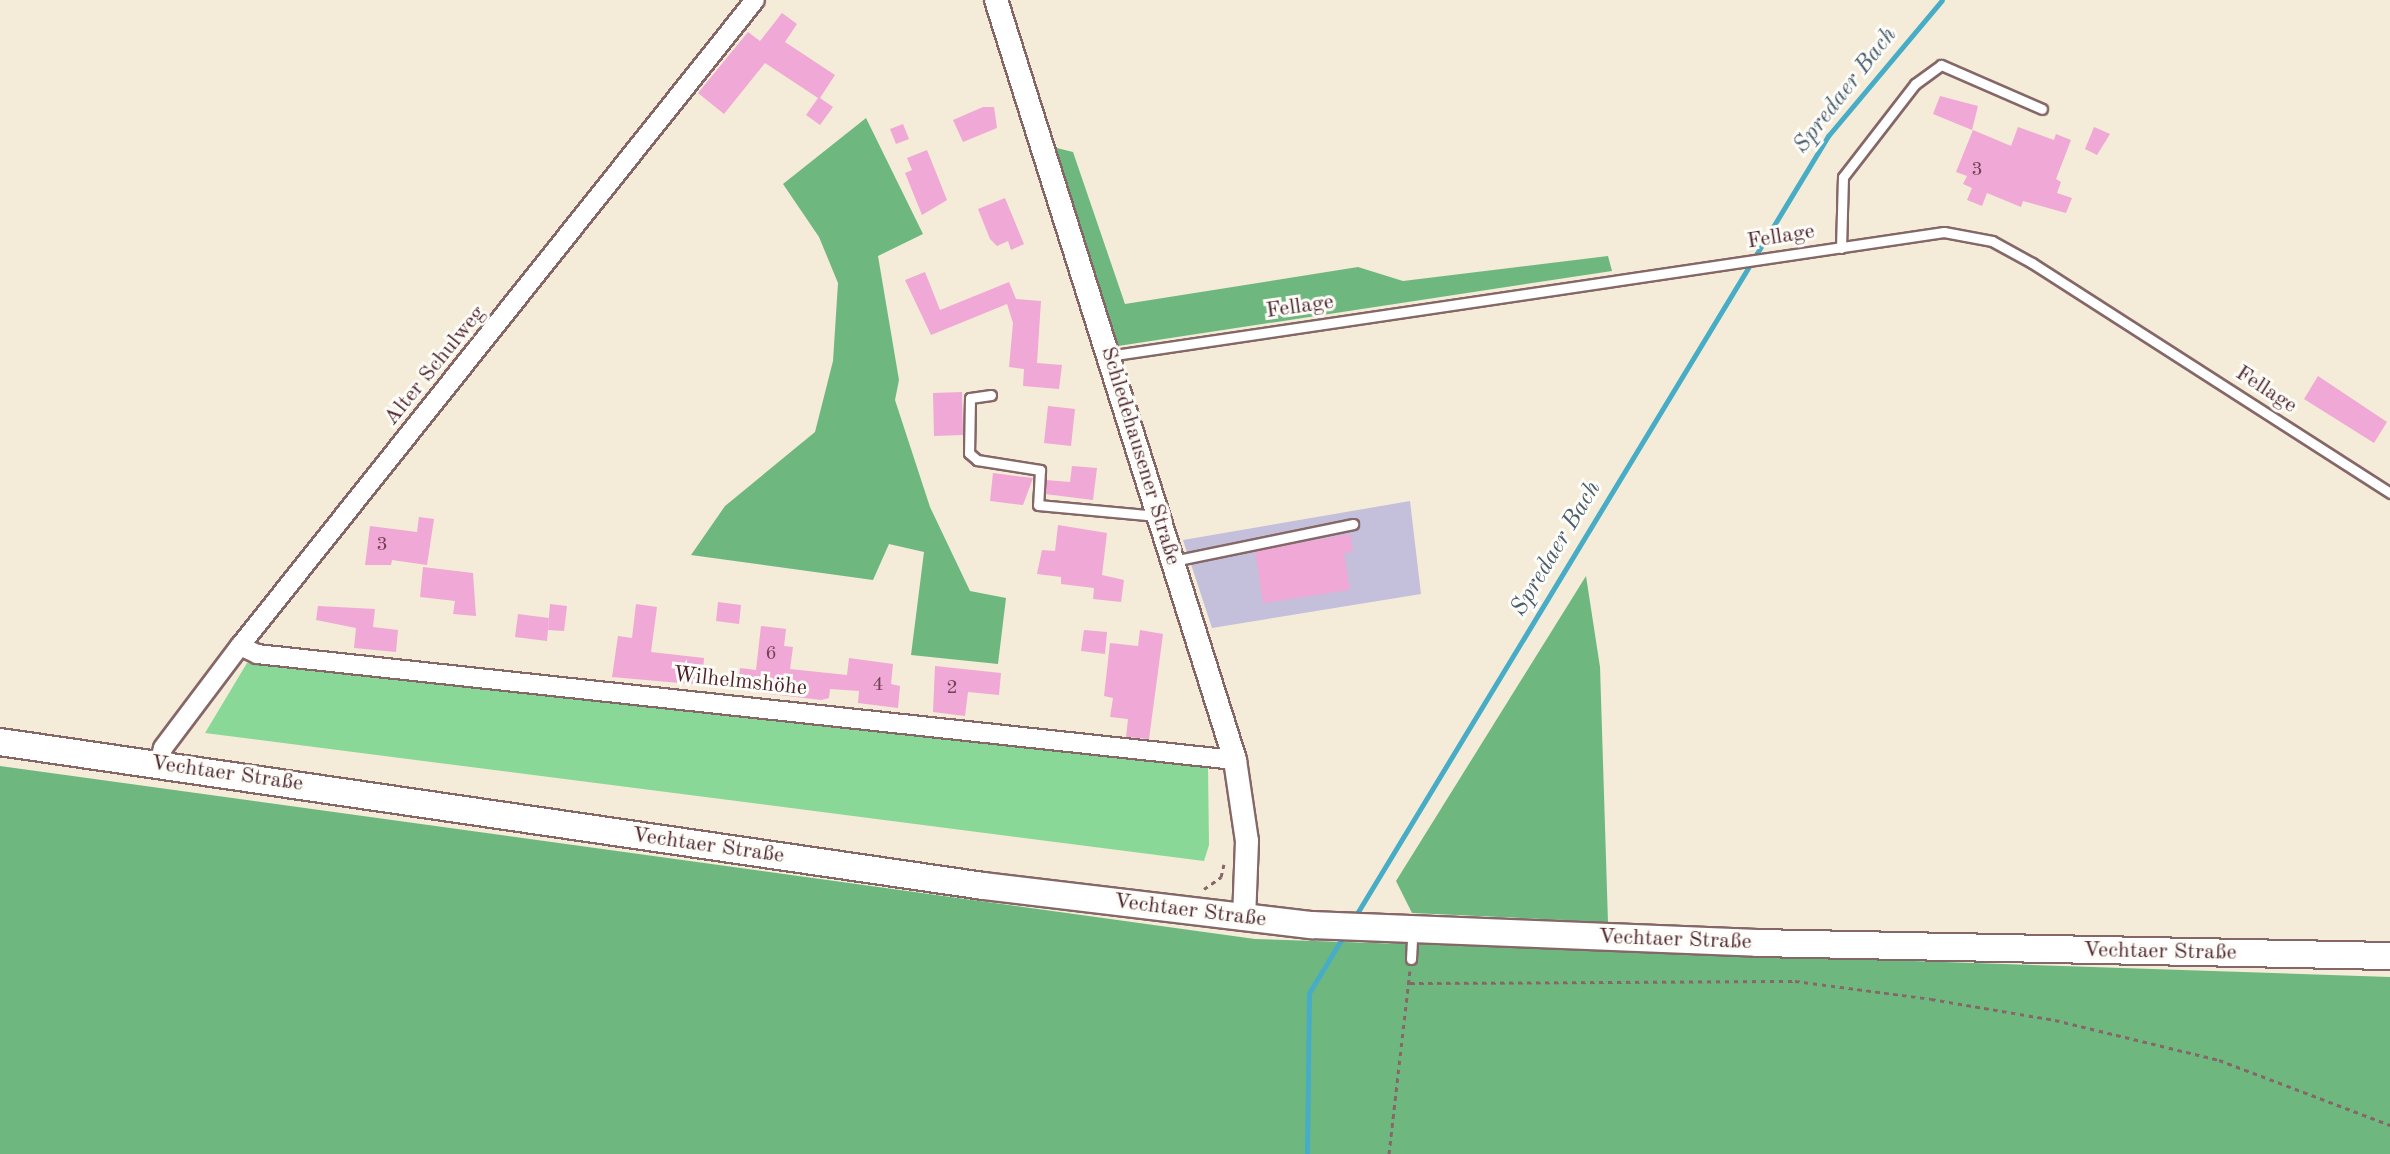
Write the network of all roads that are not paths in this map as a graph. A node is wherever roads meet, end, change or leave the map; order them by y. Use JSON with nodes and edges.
{"nodes":[{"id":1,"x":755,"y":0,"type":"edge"},
{"id":2,"x":996,"y":0,"type":"edge"},
{"id":3,"x":2042,"y":109,"type":"dead end"},
{"id":4,"x":1841,"y":248,"type":"junction"},
{"id":5,"x":1103,"y":357,"type":"junction"},
{"id":6,"x":991,"y":395,"type":"dead end"},
{"id":7,"x":2390,"y":493,"type":"edge"},
{"id":8,"x":1160,"y":515,"type":"junction"},
{"id":9,"x":1353,"y":524,"type":"dead end"},
{"id":10,"x":1173,"y":561,"type":"junction"},
{"id":11,"x":240,"y":646,"type":"junction"},
{"id":12,"x":0,"y":742,"type":"edge"},
{"id":13,"x":1235,"y":760,"type":"junction"},
{"id":14,"x":159,"y":764,"type":"junction"},
{"id":15,"x":1244,"y":919,"type":"junction"},
{"id":16,"x":1412,"y":940,"type":"dead end"},
{"id":17,"x":2390,"y":956,"type":"edge"},
{"id":18,"x":1411,"y":959,"type":"road end"}],
"edges":[{"from":1,"to":11,"type":"street","name":"Alter Schulweg"},
{"from":2,"to":5,"type":"street","name":"Schledehausener Straße"},
{"from":3,"to":4,"type":"lane"},
{"from":4,"to":5,"type":"lane","name":"Fellage"},
{"from":4,"to":7,"type":"lane","name":"Fellage"},
{"from":5,"to":8,"type":"street","name":"Schledehausener Straße"},
{"from":6,"to":8,"type":"lane"},
{"from":8,"to":10,"type":"street","name":"Schledehausener Straße"},
{"from":9,"to":10,"type":"lane"},
{"from":10,"to":13,"type":"street","name":"Schledehausener Straße"},
{"from":11,"to":13,"type":"street","name":"Wilhelmshöhe"},
{"from":11,"to":14,"type":"street","name":"Alter Schulweg"},
{"from":12,"to":14,"type":"main road","name":"Vechtaer Straße"},
{"from":13,"to":15,"type":"street","name":"Schledehausener Straße"},
{"from":14,"to":15,"type":"main road","name":"Vechtaer Straße"},
{"from":15,"to":17,"type":"main road","name":"Vechtaer Straße"},
{"from":16,"to":18,"type":"lane"}]}
